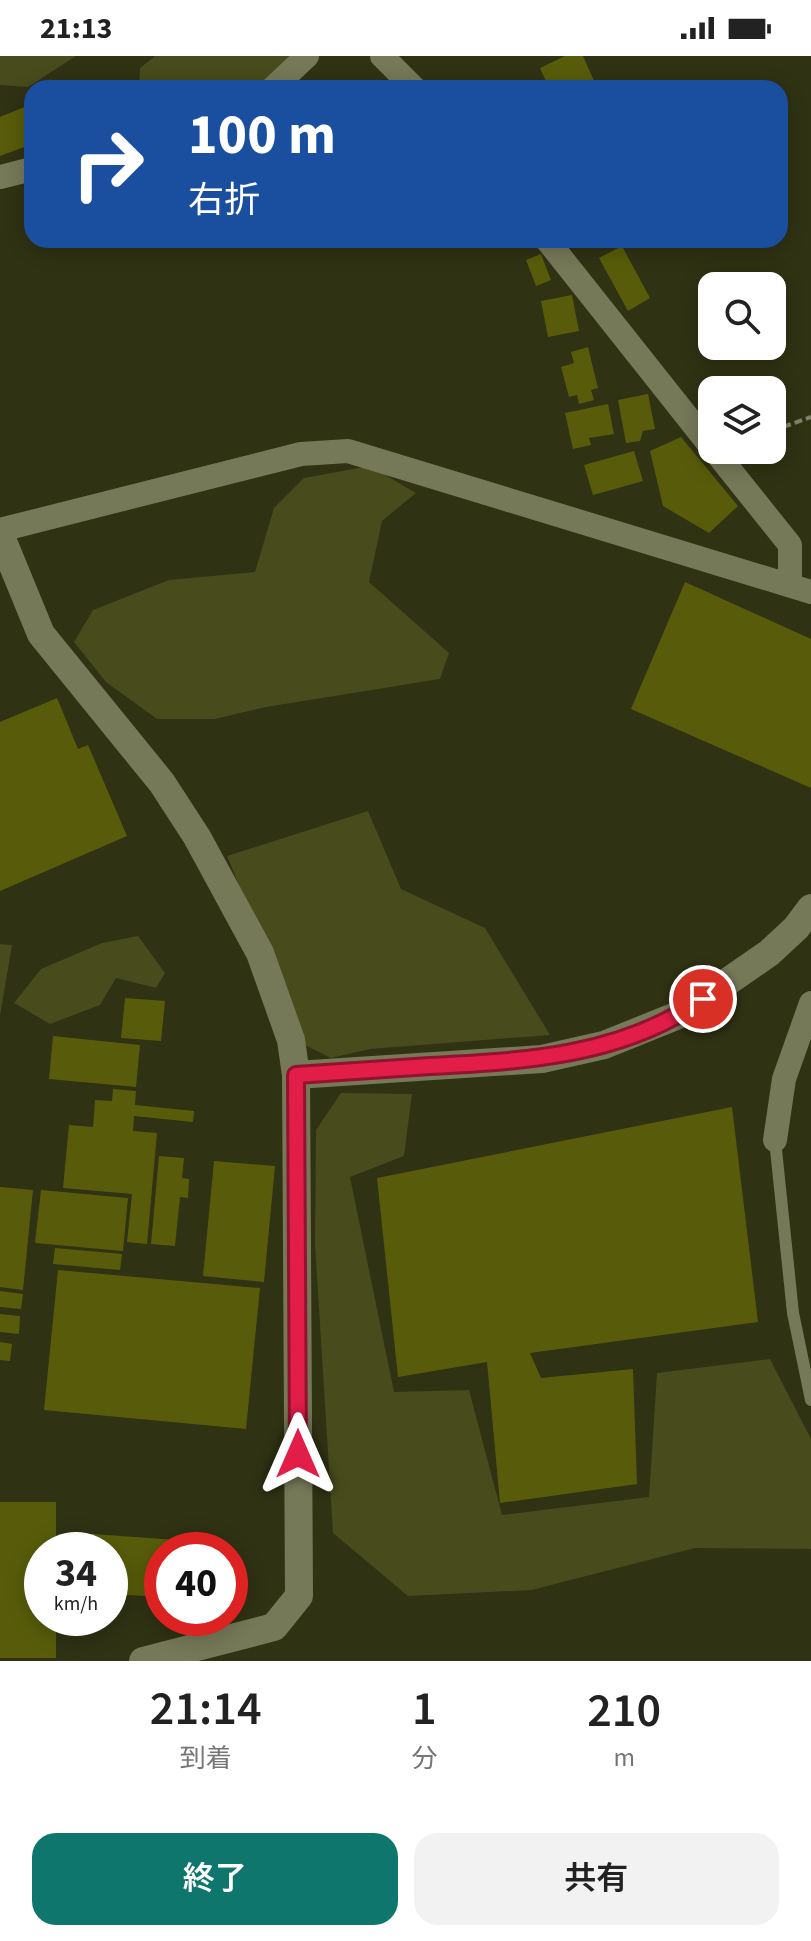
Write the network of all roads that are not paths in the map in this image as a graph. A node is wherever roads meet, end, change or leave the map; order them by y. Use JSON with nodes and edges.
{"nodes":[{"id":1,"x":307,"y":56,"type":"edge"},
{"id":2,"x":382,"y":56,"type":"edge"},
{"id":3,"x":282,"y":80,"type":"edge"},
{"id":4,"x":406,"y":80,"type":"edge"},
{"id":5,"x":24,"y":171,"type":"edge"},
{"id":6,"x":0,"y":177,"type":"edge"},
{"id":7,"x":553,"y":248,"type":"edge"},
{"id":8,"x":698,"y":430,"type":"edge"},
{"id":9,"x":725,"y":464,"type":"edge"},
{"id":10,"x":0,"y":532,"type":"edge"},
{"id":11,"x":800,"y":589,"type":"edge"},
{"id":12,"x":811,"y":908,"type":"edge"},
{"id":13,"x":811,"y":1003,"type":"edge"},
{"id":14,"x":296,"y":1075,"type":"junction"},
{"id":15,"x":775,"y":1140,"type":"joint"},
{"id":16,"x":811,"y":1400,"type":"edge"},
{"id":17,"x":143,"y":1661,"type":"edge"}],
"edges":[{"from":1,"to":3,"type":"street"},
{"from":2,"to":4,"type":"street"},
{"from":5,"to":6,"type":"street"},
{"from":7,"to":8,"type":"street"},
{"from":9,"to":11,"type":"street"},
{"from":10,"to":11,"type":"street"},
{"from":10,"to":14,"type":"street"},
{"from":12,"to":14,"type":"street"},
{"from":13,"to":15,"type":"street"},
{"from":14,"to":17,"type":"street"},
{"from":15,"to":16,"type":"lane"}]}
